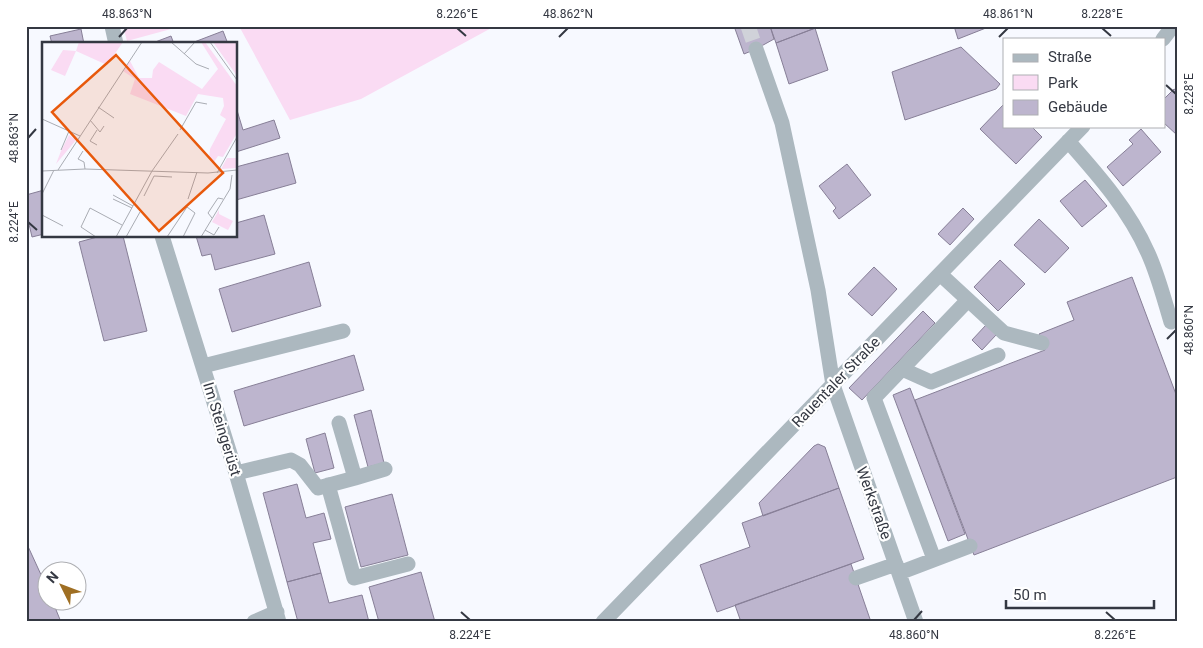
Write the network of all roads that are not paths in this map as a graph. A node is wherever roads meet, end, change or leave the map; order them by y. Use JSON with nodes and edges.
{"nodes":[{"id":1,"x":112,"y":26,"type":"edge"},
{"id":2,"x":116,"y":42,"type":"edge"},
{"id":3,"x":756,"y":49,"type":"tunnel mouth"},
{"id":4,"x":1081,"y":128,"type":"edge"},
{"id":5,"x":1068,"y":141,"type":"junction"},
{"id":6,"x":163,"y":238,"type":"edge"},
{"id":7,"x":940,"y":274,"type":"junction"},
{"id":8,"x":968,"y":300,"type":"junction"},
{"id":9,"x":1171,"y":322,"type":"dead end"},
{"id":10,"x":343,"y":331,"type":"dead end"},
{"id":11,"x":1042,"y":342,"type":"dead end"},
{"id":12,"x":998,"y":355,"type":"dead end"},
{"id":13,"x":203,"y":366,"type":"junction"},
{"id":14,"x":902,"y":369,"type":"junction"},
{"id":15,"x":819,"y":376,"type":"dead end"},
{"id":16,"x":833,"y":385,"type":"junction"},
{"id":17,"x":339,"y":424,"type":"dead end"},
{"id":18,"x":385,"y":469,"type":"dead end"},
{"id":19,"x":236,"y":473,"type":"junction"},
{"id":20,"x":355,"y":478,"type":"junction"},
{"id":21,"x":328,"y":485,"type":"junction"},
{"id":22,"x":970,"y":546,"type":"dead end"},
{"id":23,"x":934,"y":559,"type":"junction"},
{"id":24,"x":408,"y":564,"type":"dead end"},
{"id":25,"x":897,"y":568,"type":"junction"},
{"id":26,"x":856,"y":578,"type":"dead end"},
{"id":27,"x":278,"y":617,"type":"edge"},
{"id":28,"x":254,"y":622,"type":"edge"},
{"id":29,"x":603,"y":622,"type":"edge"},
{"id":30,"x":916,"y":622,"type":"edge"}],
"edges":[{"from":1,"to":2,"type":"street"},
{"from":3,"to":16,"type":"street","name":"Werkstraße"},
{"from":4,"to":5,"type":"street","name":"Rauentaler Straße"},
{"from":5,"to":7,"type":"street","name":"Rauentaler Straße"},
{"from":5,"to":9,"type":"street"},
{"from":6,"to":13,"type":"street","name":"Im Steingerüst"},
{"from":7,"to":8,"type":"street"},
{"from":7,"to":16,"type":"street","name":"Rauentaler Straße"},
{"from":8,"to":11,"type":"street"},
{"from":8,"to":14,"type":"street"},
{"from":10,"to":13,"type":"street"},
{"from":12,"to":14,"type":"street"},
{"from":13,"to":19,"type":"street","name":"Im Steingerüst"},
{"from":14,"to":23,"type":"street"},
{"from":15,"to":16,"type":"street"},
{"from":16,"to":25,"type":"street","name":"Werkstraße"},
{"from":16,"to":29,"type":"street","name":"Rauentaler Straße"},
{"from":17,"to":20,"type":"street"},
{"from":18,"to":20,"type":"street"},
{"from":19,"to":21,"type":"street"},
{"from":19,"to":27,"type":"street","name":"Im Steingerüst"},
{"from":20,"to":21,"type":"street"},
{"from":21,"to":24,"type":"street"},
{"from":22,"to":23,"type":"street"},
{"from":23,"to":25,"type":"street"},
{"from":25,"to":26,"type":"street"},
{"from":25,"to":30,"type":"street","name":"Werkstraße"},
{"from":27,"to":28,"type":"street"}]}
